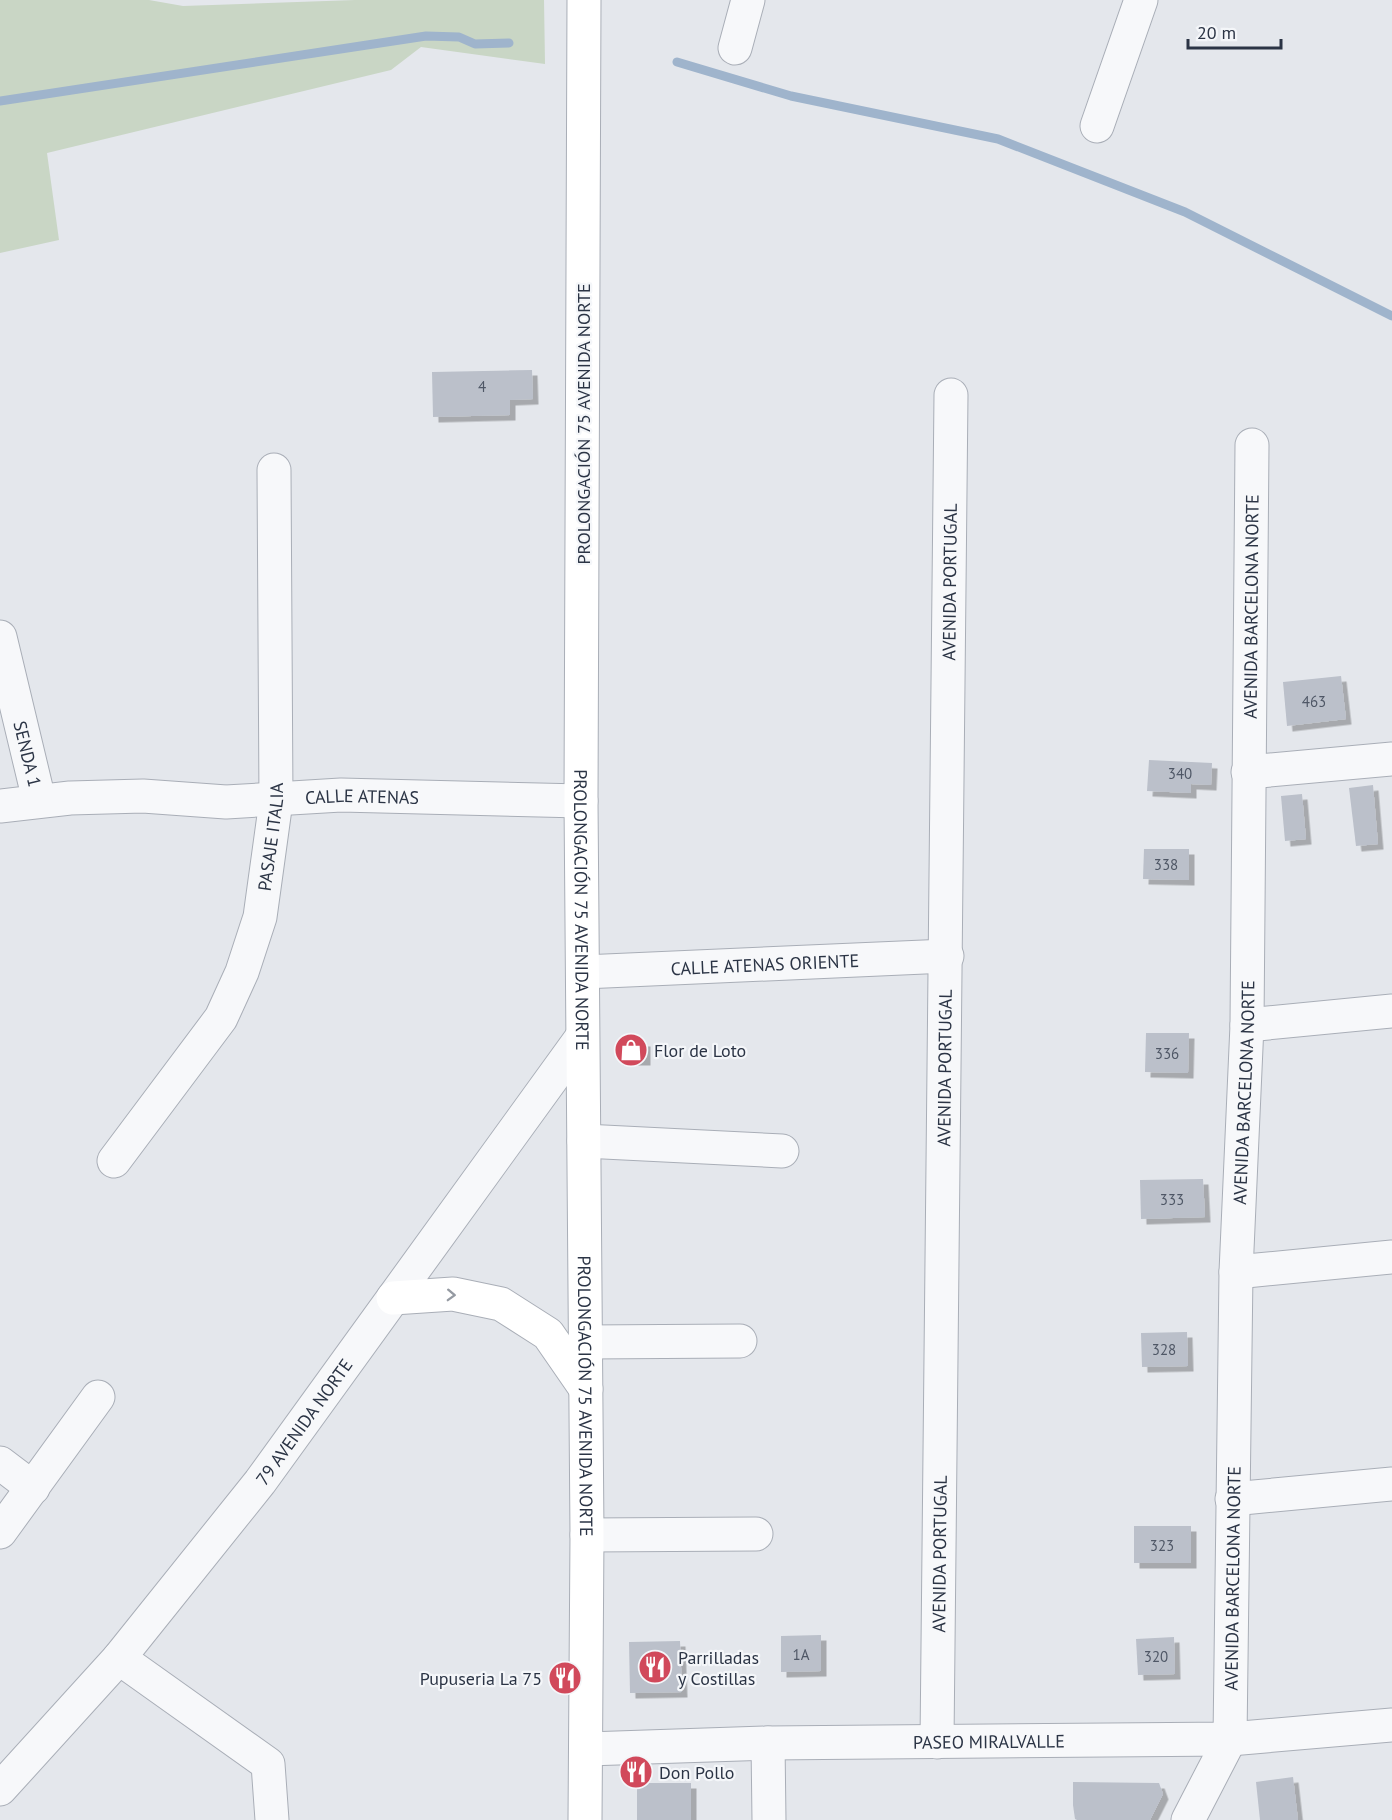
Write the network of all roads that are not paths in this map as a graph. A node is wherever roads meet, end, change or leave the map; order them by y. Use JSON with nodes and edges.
{"nodes":[{"id":1,"x":584,"y":0,"type":"edge"},
{"id":2,"x":748,"y":0,"type":"edge"},
{"id":3,"x":1142,"y":0,"type":"edge"},
{"id":4,"x":735,"y":48,"type":"dead end"},
{"id":5,"x":1097,"y":126,"type":"dead end"},
{"id":6,"x":951,"y":395,"type":"dead end"},
{"id":7,"x":1252,"y":445,"type":"dead end"},
{"id":8,"x":274,"y":470,"type":"dead end"},
{"id":9,"x":0,"y":637,"type":"edge"},
{"id":10,"x":1392,"y":759,"type":"edge"},
{"id":11,"x":1248,"y":772,"type":"junction"},
{"id":12,"x":39,"y":800,"type":"junction"},
{"id":13,"x":276,"y":801,"type":"junction"},
{"id":14,"x":581,"y":801,"type":"junction"},
{"id":15,"x":0,"y":806,"type":"edge"},
{"id":16,"x":947,"y":956,"type":"junction"},
{"id":17,"x":583,"y":972,"type":"junction"},
{"id":18,"x":1392,"y":1011,"type":"edge"},
{"id":19,"x":1247,"y":1025,"type":"junction"},
{"id":20,"x":582,"y":1037,"type":"junction"},
{"id":21,"x":584,"y":1141,"type":"junction"},
{"id":22,"x":782,"y":1151,"type":"dead end"},
{"id":23,"x":114,"y":1161,"type":"dead end"},
{"id":24,"x":1392,"y":1257,"type":"edge"},
{"id":25,"x":1236,"y":1272,"type":"junction"},
{"id":26,"x":393,"y":1298,"type":"junction"},
{"id":27,"x":740,"y":1341,"type":"dead end"},
{"id":28,"x":586,"y":1342,"type":"junction"},
{"id":29,"x":586,"y":1389,"type":"junction"},
{"id":30,"x":98,"y":1397,"type":"dead end"},
{"id":31,"x":0,"y":1463,"type":"edge"},
{"id":32,"x":1392,"y":1484,"type":"edge"},
{"id":33,"x":33,"y":1488,"type":"junction"},
{"id":34,"x":1232,"y":1500,"type":"junction"},
{"id":35,"x":0,"y":1532,"type":"edge"},
{"id":36,"x":756,"y":1534,"type":"dead end"},
{"id":37,"x":587,"y":1535,"type":"junction"},
{"id":38,"x":119,"y":1658,"type":"junction"},
{"id":39,"x":1392,"y":1725,"type":"edge"},
{"id":40,"x":1230,"y":1739,"type":"junction"},
{"id":41,"x":938,"y":1742,"type":"junction"},
{"id":42,"x":768,"y":1743,"type":"junction"},
{"id":43,"x":587,"y":1749,"type":"junction"},
{"id":44,"x":0,"y":1789,"type":"edge"},
{"id":45,"x":272,"y":1820,"type":"edge"},
{"id":46,"x":585,"y":1820,"type":"edge"},
{"id":47,"x":770,"y":1820,"type":"edge"},
{"id":48,"x":1188,"y":1820,"type":"edge"}],
"edges":[{"from":1,"to":14,"type":"main road","name":"PROLONGACIÓN 75 AVENIDA NORTE"},
{"from":2,"to":4,"type":"street"},
{"from":3,"to":5,"type":"street"},
{"from":6,"to":16,"type":"street","name":"AVENIDA PORTUGAL"},
{"from":7,"to":11,"type":"street","name":"AVENIDA BARCELONA NORTE"},
{"from":8,"to":13,"type":"street","name":"PASAJE ITALIA"},
{"from":9,"to":12,"type":"street","name":"SENDA 1"},
{"from":10,"to":11,"type":"street"},
{"from":11,"to":19,"type":"street","name":"AVENIDA BARCELONA NORTE"},
{"from":12,"to":13,"type":"street","name":"CALLE ATENAS"},
{"from":12,"to":15,"type":"street","name":"CALLE ATENAS"},
{"from":13,"to":14,"type":"street","name":"CALLE ATENAS"},
{"from":13,"to":23,"type":"street","name":"PASAJE ITALIA"},
{"from":14,"to":17,"type":"main road","name":"PROLONGACIÓN 75 AVENIDA NORTE"},
{"from":16,"to":17,"type":"street","name":"CALLE ATENAS ORIENTE"},
{"from":16,"to":41,"type":"street","name":"AVENIDA PORTUGAL"},
{"from":17,"to":20,"type":"main road","name":"PROLONGACIÓN 75 AVENIDA NORTE"},
{"from":18,"to":19,"type":"street"},
{"from":19,"to":25,"type":"street","name":"AVENIDA BARCELONA NORTE"},
{"from":20,"to":21,"type":"main road","name":"PROLONGACIÓN 75 AVENIDA NORTE"},
{"from":20,"to":26,"type":"street","name":"79 AVENIDA NORTE"},
{"from":21,"to":22,"type":"street"},
{"from":21,"to":28,"type":"main road","name":"PROLONGACIÓN 75 AVENIDA NORTE"},
{"from":24,"to":25,"type":"street"},
{"from":25,"to":34,"type":"street","name":"AVENIDA BARCELONA NORTE"},
{"from":26,"to":29,"type":"main road","one_way":true},
{"from":26,"to":38,"type":"street","name":"79 AVENIDA NORTE"},
{"from":27,"to":28,"type":"street"},
{"from":28,"to":29,"type":"main road","name":"PROLONGACIÓN 75 AVENIDA NORTE"},
{"from":29,"to":37,"type":"main road","name":"PROLONGACIÓN 75 AVENIDA NORTE"},
{"from":30,"to":33,"type":"street"},
{"from":31,"to":33,"type":"street"},
{"from":32,"to":34,"type":"street"},
{"from":33,"to":35,"type":"street"},
{"from":34,"to":40,"type":"street","name":"AVENIDA BARCELONA NORTE"},
{"from":36,"to":37,"type":"street"},
{"from":37,"to":43,"type":"main road","name":"PROLONGACIÓN 75 AVENIDA NORTE"},
{"from":38,"to":44,"type":"street","name":"79 AVENIDA NORTE"},
{"from":38,"to":45,"type":"street"},
{"from":39,"to":40,"type":"street","name":"PASEO MIRALVALLE"},
{"from":40,"to":41,"type":"street","name":"PASEO MIRALVALLE"},
{"from":40,"to":48,"type":"street"},
{"from":41,"to":42,"type":"street","name":"PASEO MIRALVALLE"},
{"from":42,"to":43,"type":"street","name":"PASEO MIRALVALLE"},
{"from":42,"to":47,"type":"street"},
{"from":43,"to":46,"type":"main road","name":"PROLONGACIÓN 75 AVENIDA NORTE"}]}
